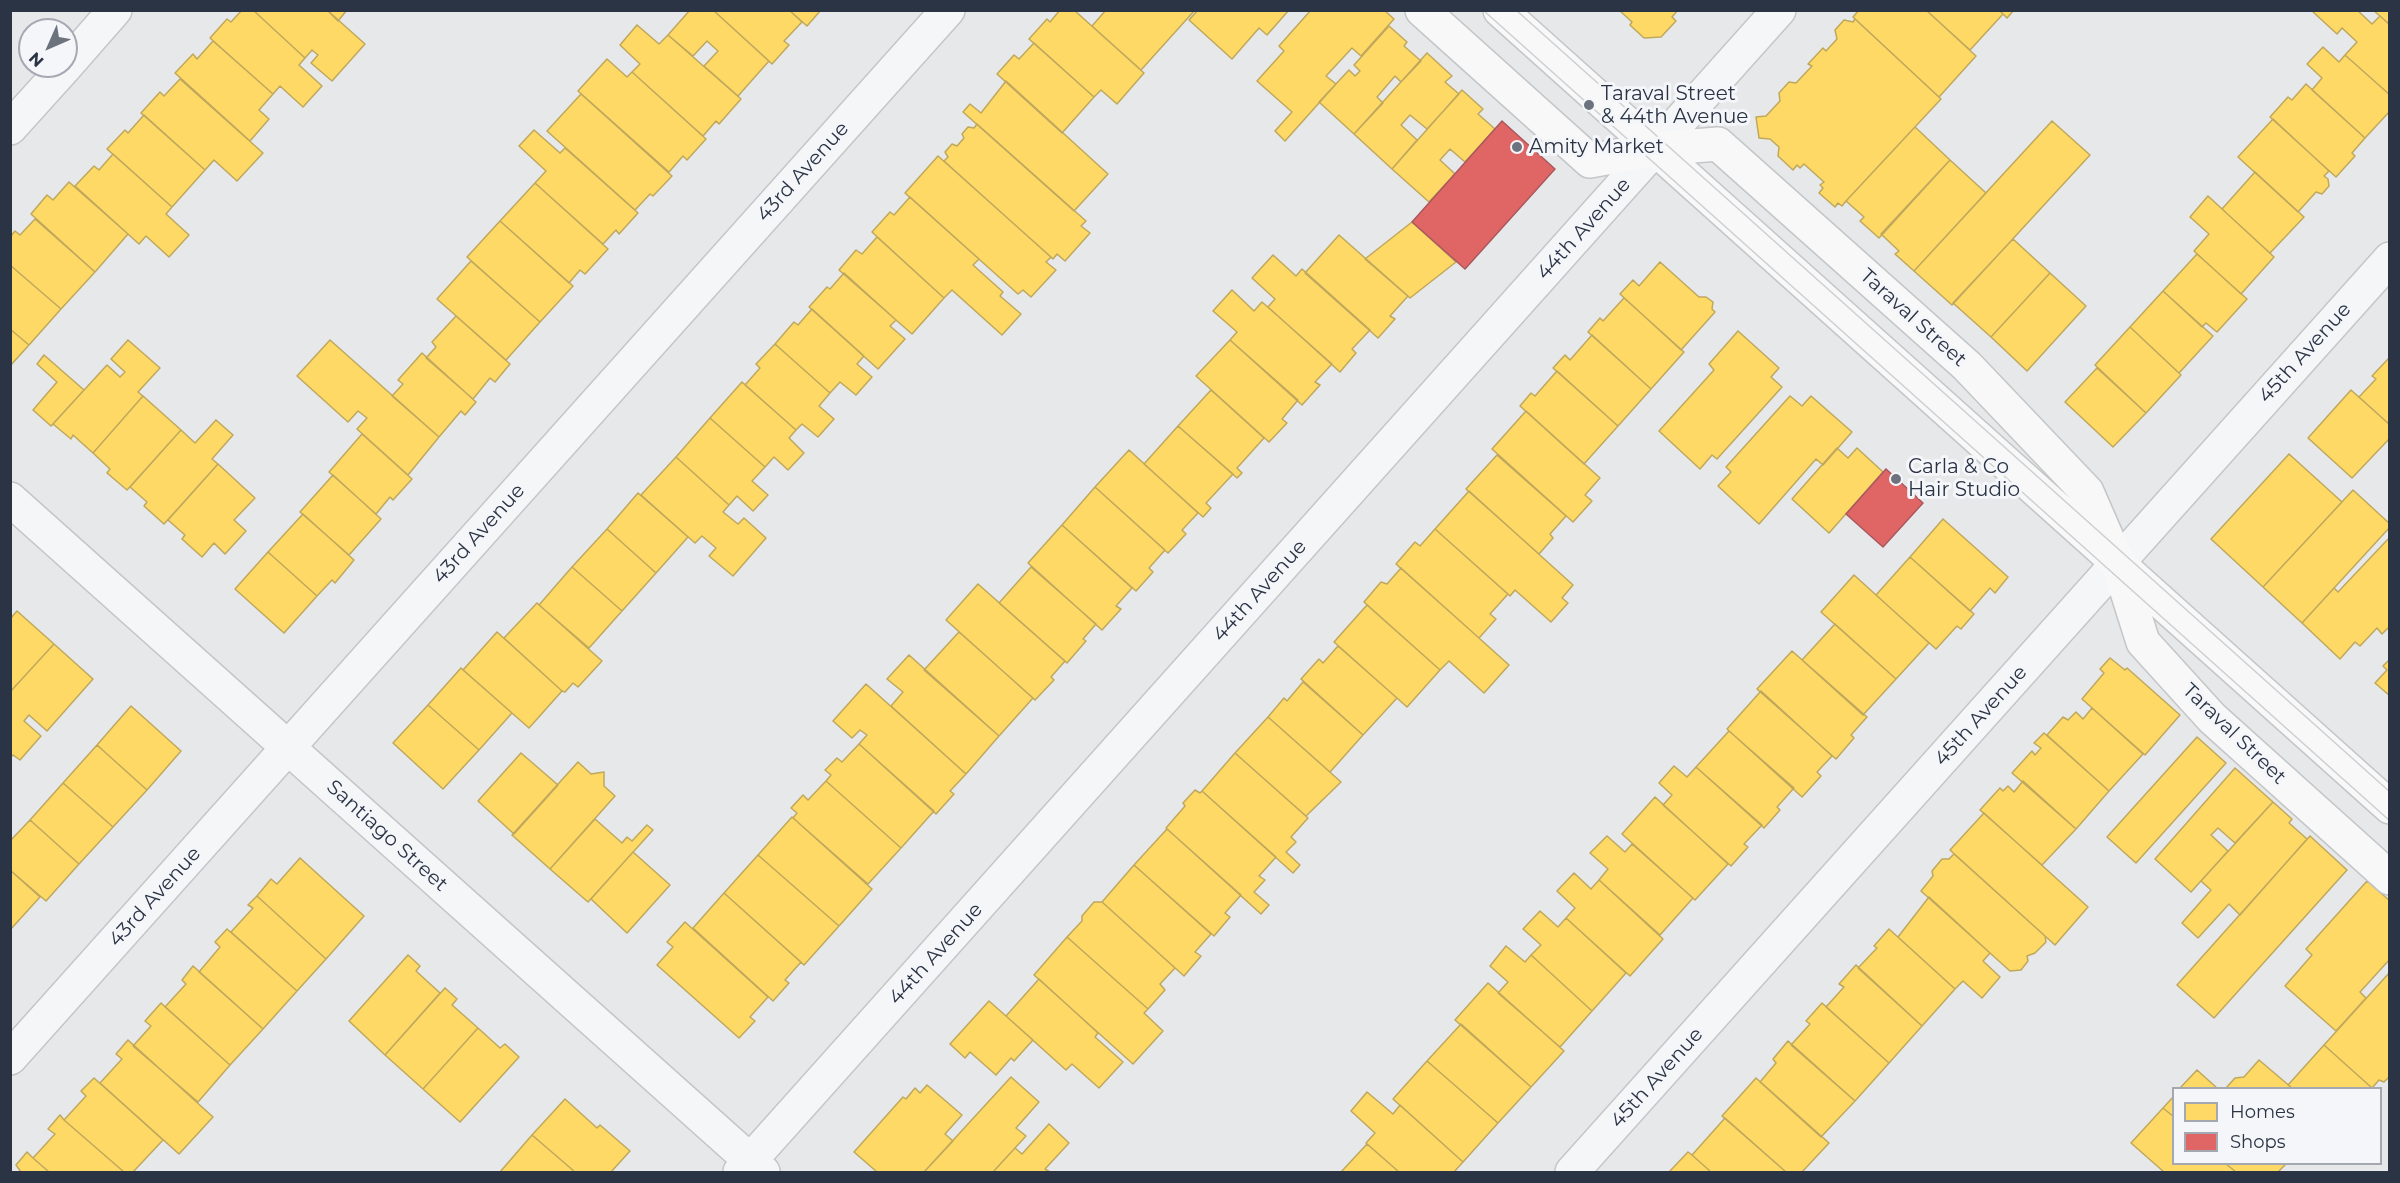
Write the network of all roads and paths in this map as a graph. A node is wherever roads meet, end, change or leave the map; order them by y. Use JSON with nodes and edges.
{"nodes":[{"id":1,"x":115,"y":10,"type":"edge"},
{"id":2,"x":948,"y":10,"type":"edge"},
{"id":3,"x":1422,"y":10,"type":"edge"},
{"id":4,"x":1500,"y":10,"type":"edge"},
{"id":5,"x":1779,"y":10,"type":"edge"},
{"id":6,"x":78,"y":52,"type":"edge"},
{"id":7,"x":55,"y":78,"type":"edge"},
{"id":8,"x":10,"y":128,"type":"edge"},
{"id":9,"x":1655,"y":149,"type":"junction"},
{"id":10,"x":2390,"y":259,"type":"edge"},
{"id":11,"x":10,"y":499,"type":"edge"},
{"id":12,"x":2118,"y":563,"type":"junction"},
{"id":13,"x":288,"y":748,"type":"junction"},
{"id":14,"x":2390,"y":807,"type":"edge"},
{"id":15,"x":2390,"y":878,"type":"edge"},
{"id":16,"x":10,"y":1058,"type":"edge"},
{"id":17,"x":751,"y":1169,"type":"edge"},
{"id":18,"x":1572,"y":1173,"type":"edge"}],
"edges":[{"from":1,"to":6,"type":"street"},
{"from":2,"to":13,"type":"street","name":"43rd Avenue"},
{"from":3,"to":9,"type":"street","name":"Taraval Street"},
{"from":4,"to":9,"type":"street","name":"Taraval Street"},
{"from":5,"to":9,"type":"street","name":"44th Avenue"},
{"from":7,"to":8,"type":"street"},
{"from":9,"to":12,"type":"street","name":"Taraval Street"},
{"from":9,"to":12,"type":"street","name":"Taraval Street"},
{"from":9,"to":17,"type":"street","name":"44th Avenue"},
{"from":10,"to":12,"type":"street","name":"45th Avenue"},
{"from":11,"to":13,"type":"street","name":"Santiago Street"},
{"from":12,"to":14,"type":"street","name":"Taraval Street"},
{"from":12,"to":15,"type":"street","name":"Taraval Street"},
{"from":12,"to":18,"type":"street","name":"45th Avenue"},
{"from":13,"to":16,"type":"street","name":"43rd Avenue"},
{"from":13,"to":17,"type":"street","name":"Santiago Street"}]}
